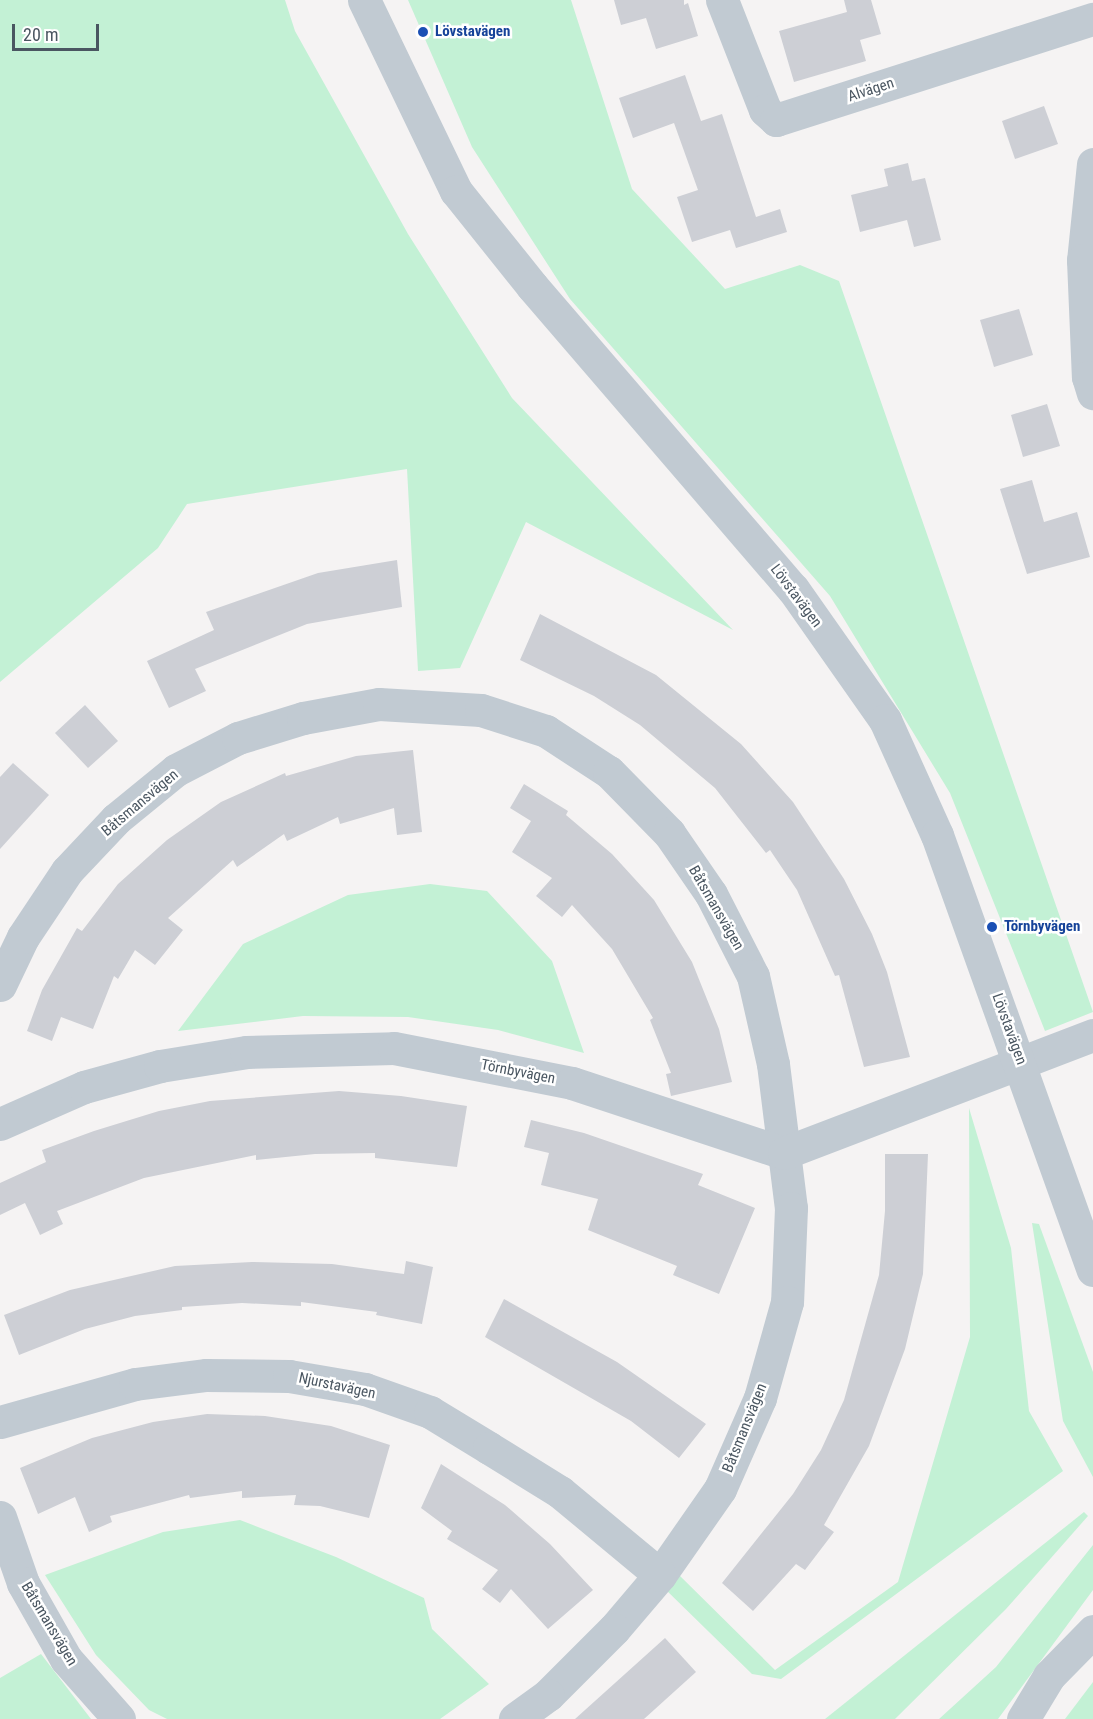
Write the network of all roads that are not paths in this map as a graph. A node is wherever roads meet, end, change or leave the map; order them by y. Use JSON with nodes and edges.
{"nodes":[{"id":1,"x":364,"y":0,"type":"edge"},
{"id":2,"x":722,"y":0,"type":"edge"},
{"id":3,"x":1093,"y":19,"type":"edge"},
{"id":4,"x":1093,"y":164,"type":"edge"},
{"id":5,"x":1093,"y":393,"type":"edge"},
{"id":6,"x":0,"y":985,"type":"edge"},
{"id":7,"x":1093,"y":1035,"type":"edge"},
{"id":8,"x":1021,"y":1063,"type":"junction"},
{"id":9,"x":0,"y":1124,"type":"edge"},
{"id":10,"x":784,"y":1153,"type":"junction"},
{"id":11,"x":1093,"y":1270,"type":"edge"},
{"id":12,"x":0,"y":1422,"type":"edge"},
{"id":13,"x":0,"y":1517,"type":"edge"},
{"id":14,"x":660,"y":1575,"type":"junction"},
{"id":15,"x":1093,"y":1632,"type":"edge"},
{"id":16,"x":1027,"y":1716,"type":"edge"},
{"id":17,"x":119,"y":1719,"type":"edge"},
{"id":18,"x":514,"y":1719,"type":"edge"}],
"edges":[{"from":1,"to":8,"type":"street","name":"Lövstavägen"},
{"from":2,"to":3,"type":"street","name":"Alvägen"},
{"from":4,"to":5,"type":"street"},
{"from":6,"to":10,"type":"street","name":"Båtsmansvägen"},
{"from":7,"to":8,"type":"street"},
{"from":8,"to":10,"type":"street"},
{"from":8,"to":11,"type":"street","name":"Lövstavägen"},
{"from":9,"to":10,"type":"street","name":"Törnbyvägen"},
{"from":10,"to":14,"type":"street","name":"Båtsmansvägen"},
{"from":12,"to":14,"type":"street","name":"Njurstavägen"},
{"from":13,"to":17,"type":"street","name":"Båtsmansvägen"},
{"from":14,"to":18,"type":"street","name":"Båtsmansvägen"},
{"from":15,"to":16,"type":"street"}]}
